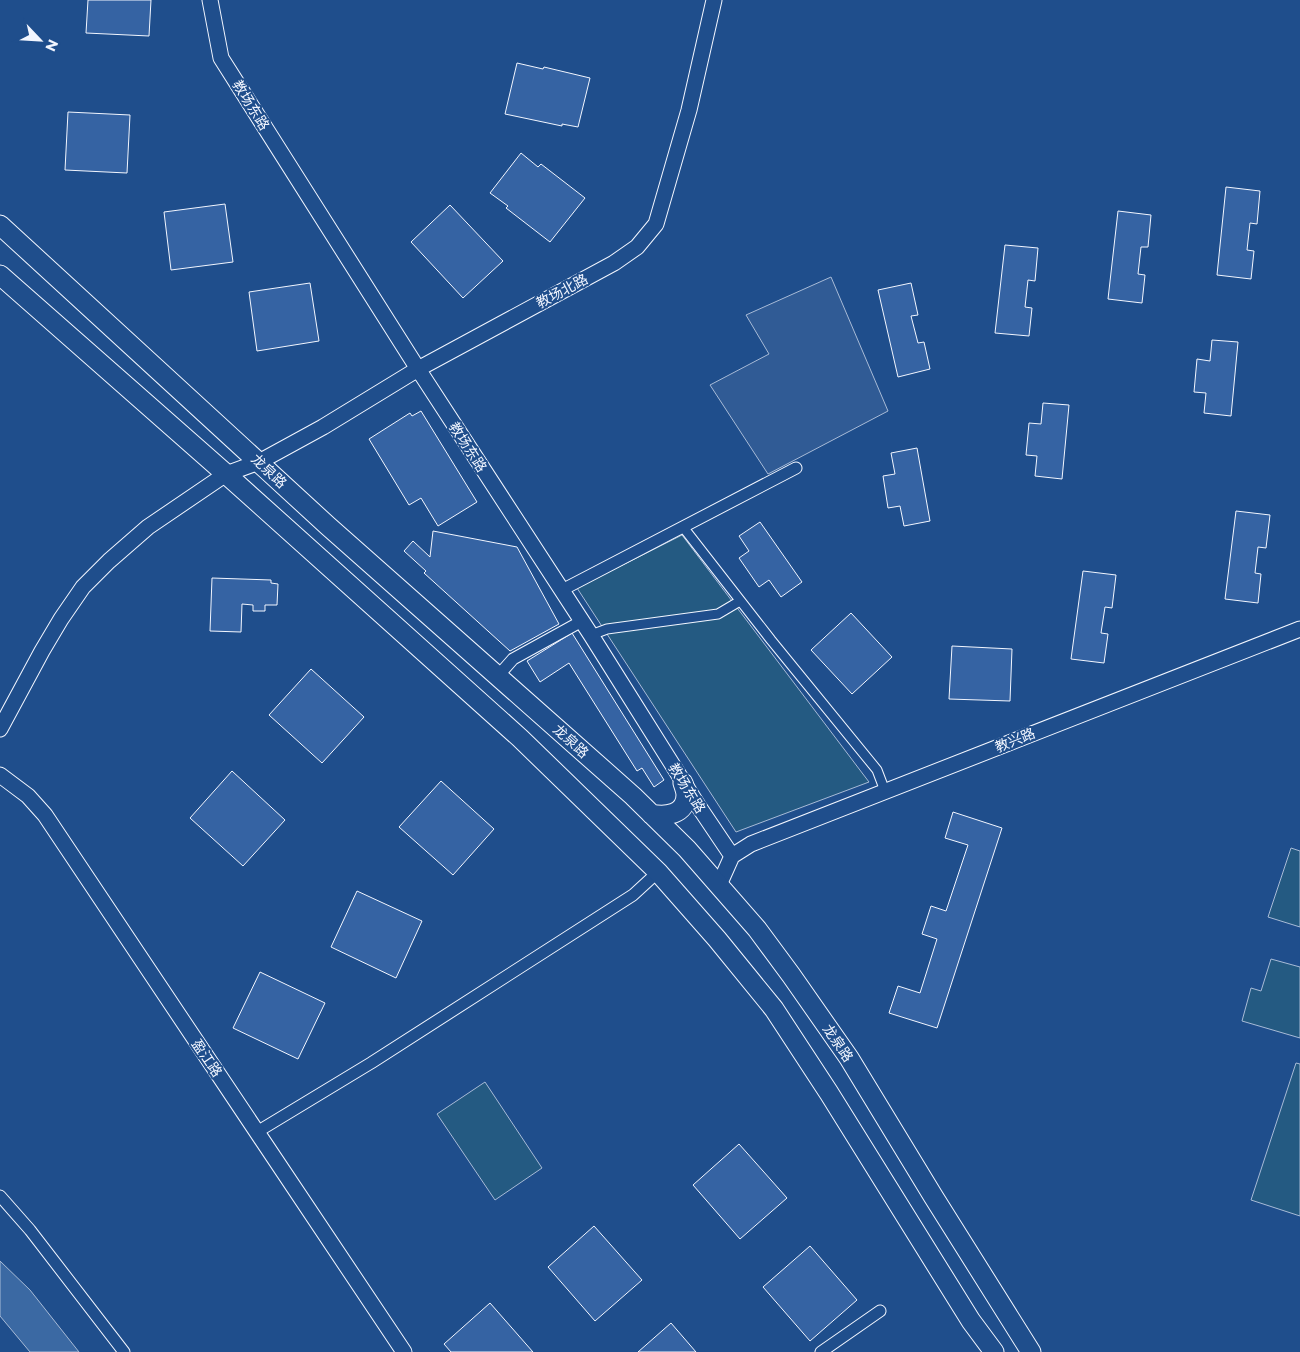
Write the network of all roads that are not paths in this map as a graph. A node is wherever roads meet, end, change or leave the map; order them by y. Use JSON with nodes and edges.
{"nodes":[{"id":1,"x":210,"y":0,"type":"edge"},
{"id":2,"x":714,"y":0,"type":"edge"},
{"id":3,"x":0,"y":225,"type":"edge"},
{"id":4,"x":0,"y":275,"type":"edge"},
{"id":5,"x":418,"y":369,"type":"junction"},
{"id":6,"x":259,"y":462,"type":"junction"},
{"id":7,"x":796,"y":468,"type":"dead end"},
{"id":8,"x":226,"y":474,"type":"junction"},
{"id":9,"x":683,"y":527,"type":"junction"},
{"id":10,"x":562,"y":590,"type":"junction"},
{"id":11,"x":740,"y":601,"type":"junction"},
{"id":12,"x":582,"y":620,"type":"junction"},
{"id":13,"x":1300,"y":629,"type":"edge"},
{"id":14,"x":591,"y":635,"type":"junction"},
{"id":15,"x":498,"y":676,"type":"junction"},
{"id":16,"x":0,"y":729,"type":"edge"},
{"id":17,"x":0,"y":774,"type":"edge"},
{"id":18,"x":684,"y":782,"type":"junction"},
{"id":19,"x":885,"y":791,"type":"junction"},
{"id":20,"x":651,"y":814,"type":"junction"},
{"id":21,"x":732,"y":856,"type":"junction"},
{"id":22,"x":658,"y":872,"type":"junction"},
{"id":23,"x":719,"y":885,"type":"junction"},
{"id":24,"x":257,"y":1132,"type":"junction"},
{"id":25,"x":0,"y":1196,"type":"edge"},
{"id":26,"x":880,"y":1311,"type":"dead end"},
{"id":27,"x":124,"y":1352,"type":"edge"},
{"id":28,"x":404,"y":1352,"type":"edge"},
{"id":29,"x":822,"y":1352,"type":"edge"},
{"id":30,"x":994,"y":1352,"type":"edge"},
{"id":31,"x":1031,"y":1352,"type":"edge"}],
"edges":[{"from":1,"to":5,"type":"street","name":"教场东路"},
{"from":2,"to":5,"type":"street","name":"教场北路"},
{"from":3,"to":6,"type":"main road","name":"龙泉路"},
{"from":4,"to":8,"type":"main road"},
{"from":5,"to":6,"type":"street","name":"教场北路"},
{"from":5,"to":10,"type":"street","name":"教场东路"},
{"from":6,"to":8,"type":"street","name":"教场北路"},
{"from":6,"to":15,"type":"main road","name":"龙泉路"},
{"from":7,"to":9,"type":"street"},
{"from":8,"to":16,"type":"street","name":"教场北路"},
{"from":8,"to":22,"type":"main road"},
{"from":9,"to":10,"type":"street"},
{"from":9,"to":11,"type":"street"},
{"from":10,"to":12,"type":"street","name":"教场东路"},
{"from":11,"to":14,"type":"street"},
{"from":11,"to":19,"type":"street"},
{"from":12,"to":14,"type":"street","name":"教场东路"},
{"from":12,"to":15,"type":"street"},
{"from":13,"to":19,"type":"street","name":"教兴路"},
{"from":14,"to":18,"type":"street","name":"教场东路"},
{"from":15,"to":20,"type":"main road","name":"龙泉路"},
{"from":17,"to":24,"type":"street","name":"盈江路"},
{"from":18,"to":20,"type":"main road"},
{"from":18,"to":21,"type":"street","name":"教场东路"},
{"from":19,"to":21,"type":"street","name":"教兴路"},
{"from":20,"to":23,"type":"main road","name":"龙泉路"},
{"from":21,"to":23,"type":"street"},
{"from":22,"to":24,"type":"street"},
{"from":22,"to":30,"type":"main road"},
{"from":23,"to":31,"type":"main road","name":"龙泉路"},
{"from":24,"to":28,"type":"street","name":"盈江路"},
{"from":25,"to":27,"type":"street"},
{"from":26,"to":29,"type":"street"}]}
